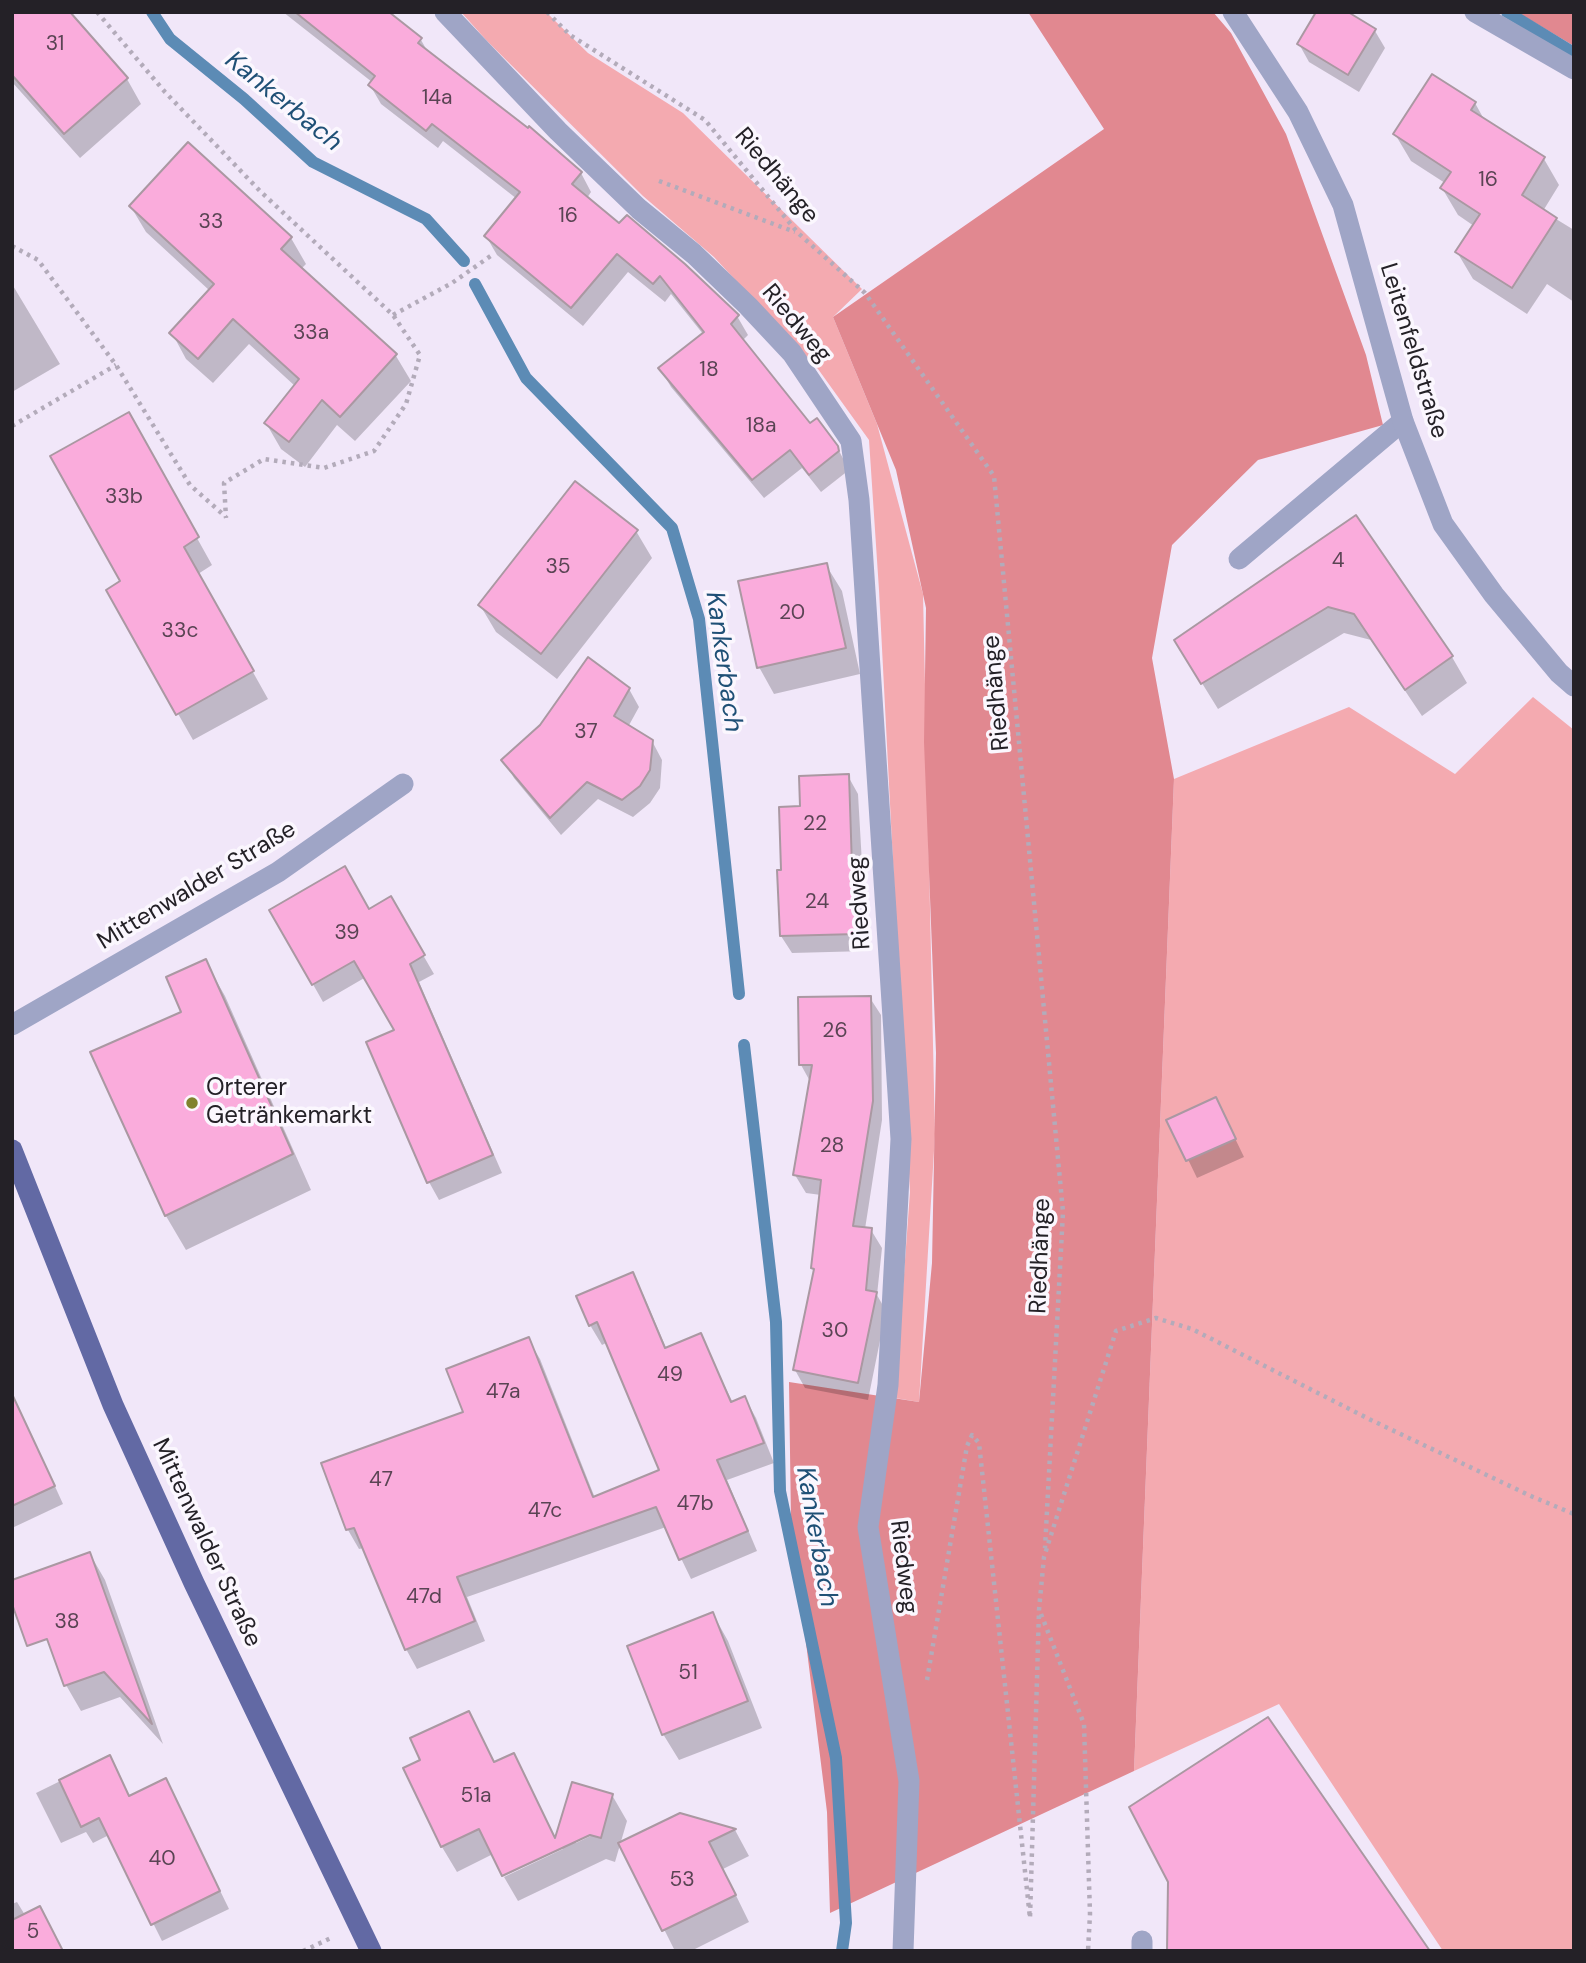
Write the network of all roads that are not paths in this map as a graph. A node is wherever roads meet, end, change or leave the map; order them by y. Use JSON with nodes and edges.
{"nodes":[{"id":1,"x":445,"y":12,"type":"edge"},
{"id":2,"x":1233,"y":12,"type":"edge"},
{"id":3,"x":1475,"y":12,"type":"edge"},
{"id":4,"x":1574,"y":69,"type":"edge"},
{"id":5,"x":1403,"y":421,"type":"junction"},
{"id":6,"x":1238,"y":559,"type":"dead end"},
{"id":7,"x":1574,"y":686,"type":"edge"},
{"id":8,"x":403,"y":784,"type":"dead end"},
{"id":9,"x":12,"y":1025,"type":"edge"},
{"id":10,"x":14,"y":1157,"type":"edge"},
{"id":11,"x":371,"y":1951,"type":"edge"},
{"id":12,"x":903,"y":1951,"type":"edge"}],
"edges":[{"from":1,"to":12,"type":"street","name":"Riedweg"},
{"from":2,"to":5,"type":"street","name":"Leitenfeldstraße"},
{"from":3,"to":4,"type":"street"},
{"from":5,"to":6,"type":"street"},
{"from":5,"to":7,"type":"street","name":"Leitenfeldstraße"},
{"from":8,"to":9,"type":"street","name":"Mittenwalder Straße"},
{"from":10,"to":11,"type":"main road","name":"Mittenwalder Straße"}]}
